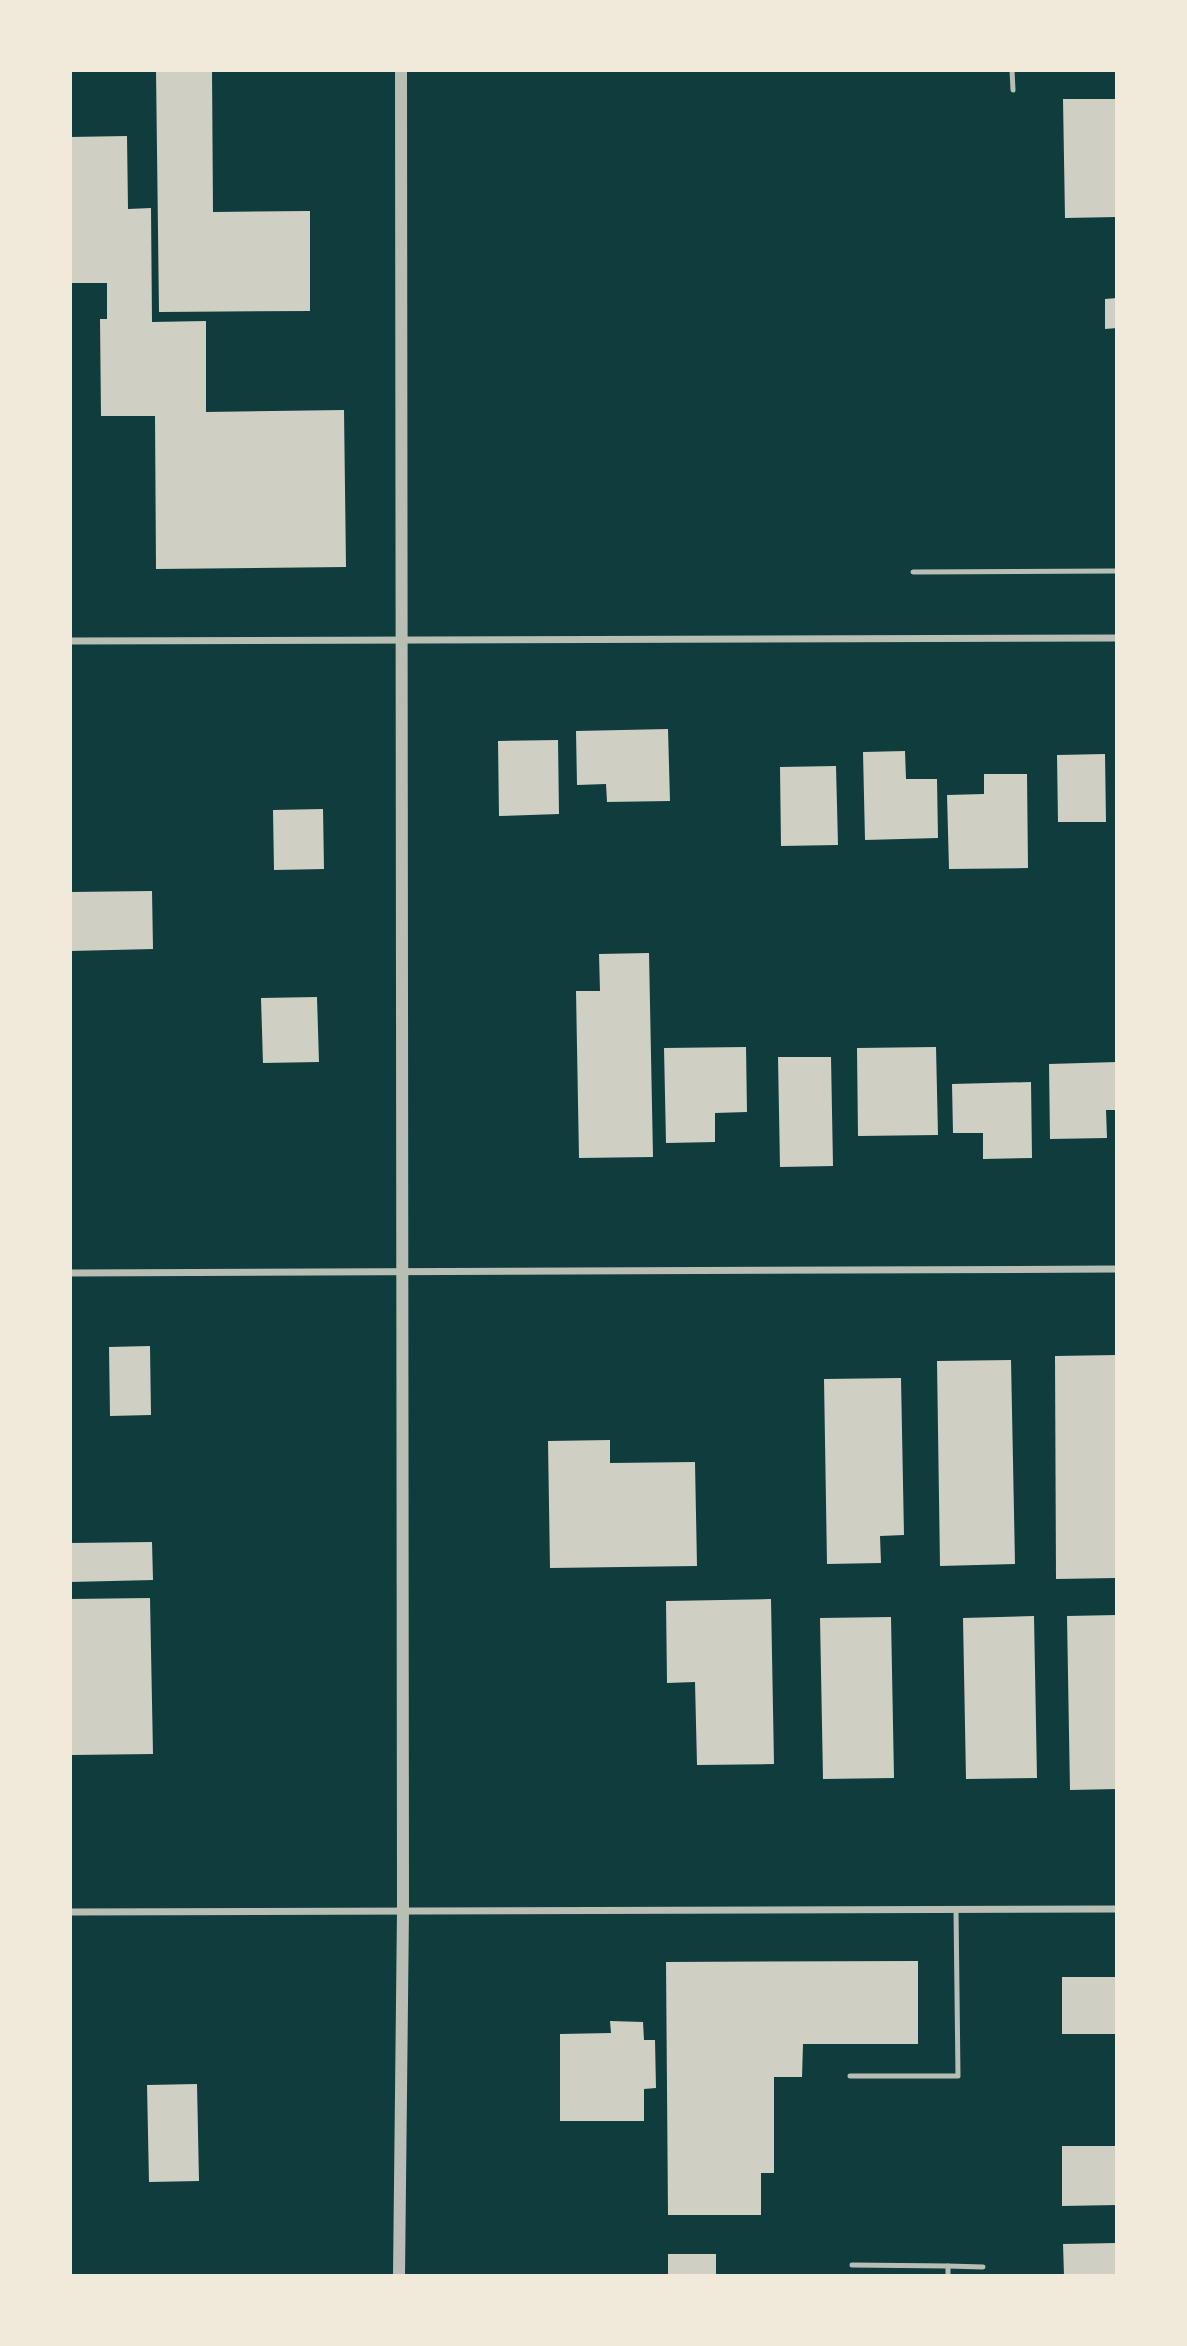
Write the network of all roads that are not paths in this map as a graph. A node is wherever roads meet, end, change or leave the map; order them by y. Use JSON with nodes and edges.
{"nodes":[{"id":1,"x":401,"y":70,"type":"edge"},
{"id":2,"x":1012,"y":70,"type":"edge"},
{"id":3,"x":1013,"y":90,"type":"dead end"},
{"id":4,"x":1117,"y":571,"type":"edge"},
{"id":5,"x":913,"y":572,"type":"dead end"},
{"id":6,"x":1117,"y":638,"type":"edge"},
{"id":7,"x":401,"y":639,"type":"junction"},
{"id":8,"x":70,"y":640,"type":"edge"},
{"id":9,"x":402,"y":1269,"type":"junction"},
{"id":10,"x":1117,"y":1269,"type":"edge"},
{"id":11,"x":70,"y":1273,"type":"edge"},
{"id":12,"x":956,"y":1909,"type":"junction"},
{"id":13,"x":1117,"y":1909,"type":"edge"},
{"id":14,"x":403,"y":1910,"type":"junction"},
{"id":15,"x":70,"y":1912,"type":"edge"},
{"id":16,"x":850,"y":2076,"type":"dead end"},
{"id":17,"x":852,"y":2265,"type":"dead end"},
{"id":18,"x":948,"y":2266,"type":"junction"},
{"id":19,"x":984,"y":2267,"type":"dead end"},
{"id":20,"x":399,"y":2276,"type":"edge"},
{"id":21,"x":948,"y":2276,"type":"edge"}],
"edges":[{"from":1,"to":7,"type":"street"},
{"from":2,"to":3,"type":"lane"},
{"from":4,"to":5,"type":"lane"},
{"from":6,"to":7,"type":"street"},
{"from":7,"to":8,"type":"street"},
{"from":7,"to":9,"type":"street"},
{"from":9,"to":10,"type":"street"},
{"from":9,"to":11,"type":"street"},
{"from":9,"to":14,"type":"street"},
{"from":12,"to":13,"type":"street"},
{"from":12,"to":14,"type":"street"},
{"from":12,"to":16,"type":"lane"},
{"from":14,"to":15,"type":"street"},
{"from":14,"to":20,"type":"street"},
{"from":17,"to":18,"type":"lane"},
{"from":18,"to":19,"type":"lane"},
{"from":18,"to":21,"type":"lane"}]}
